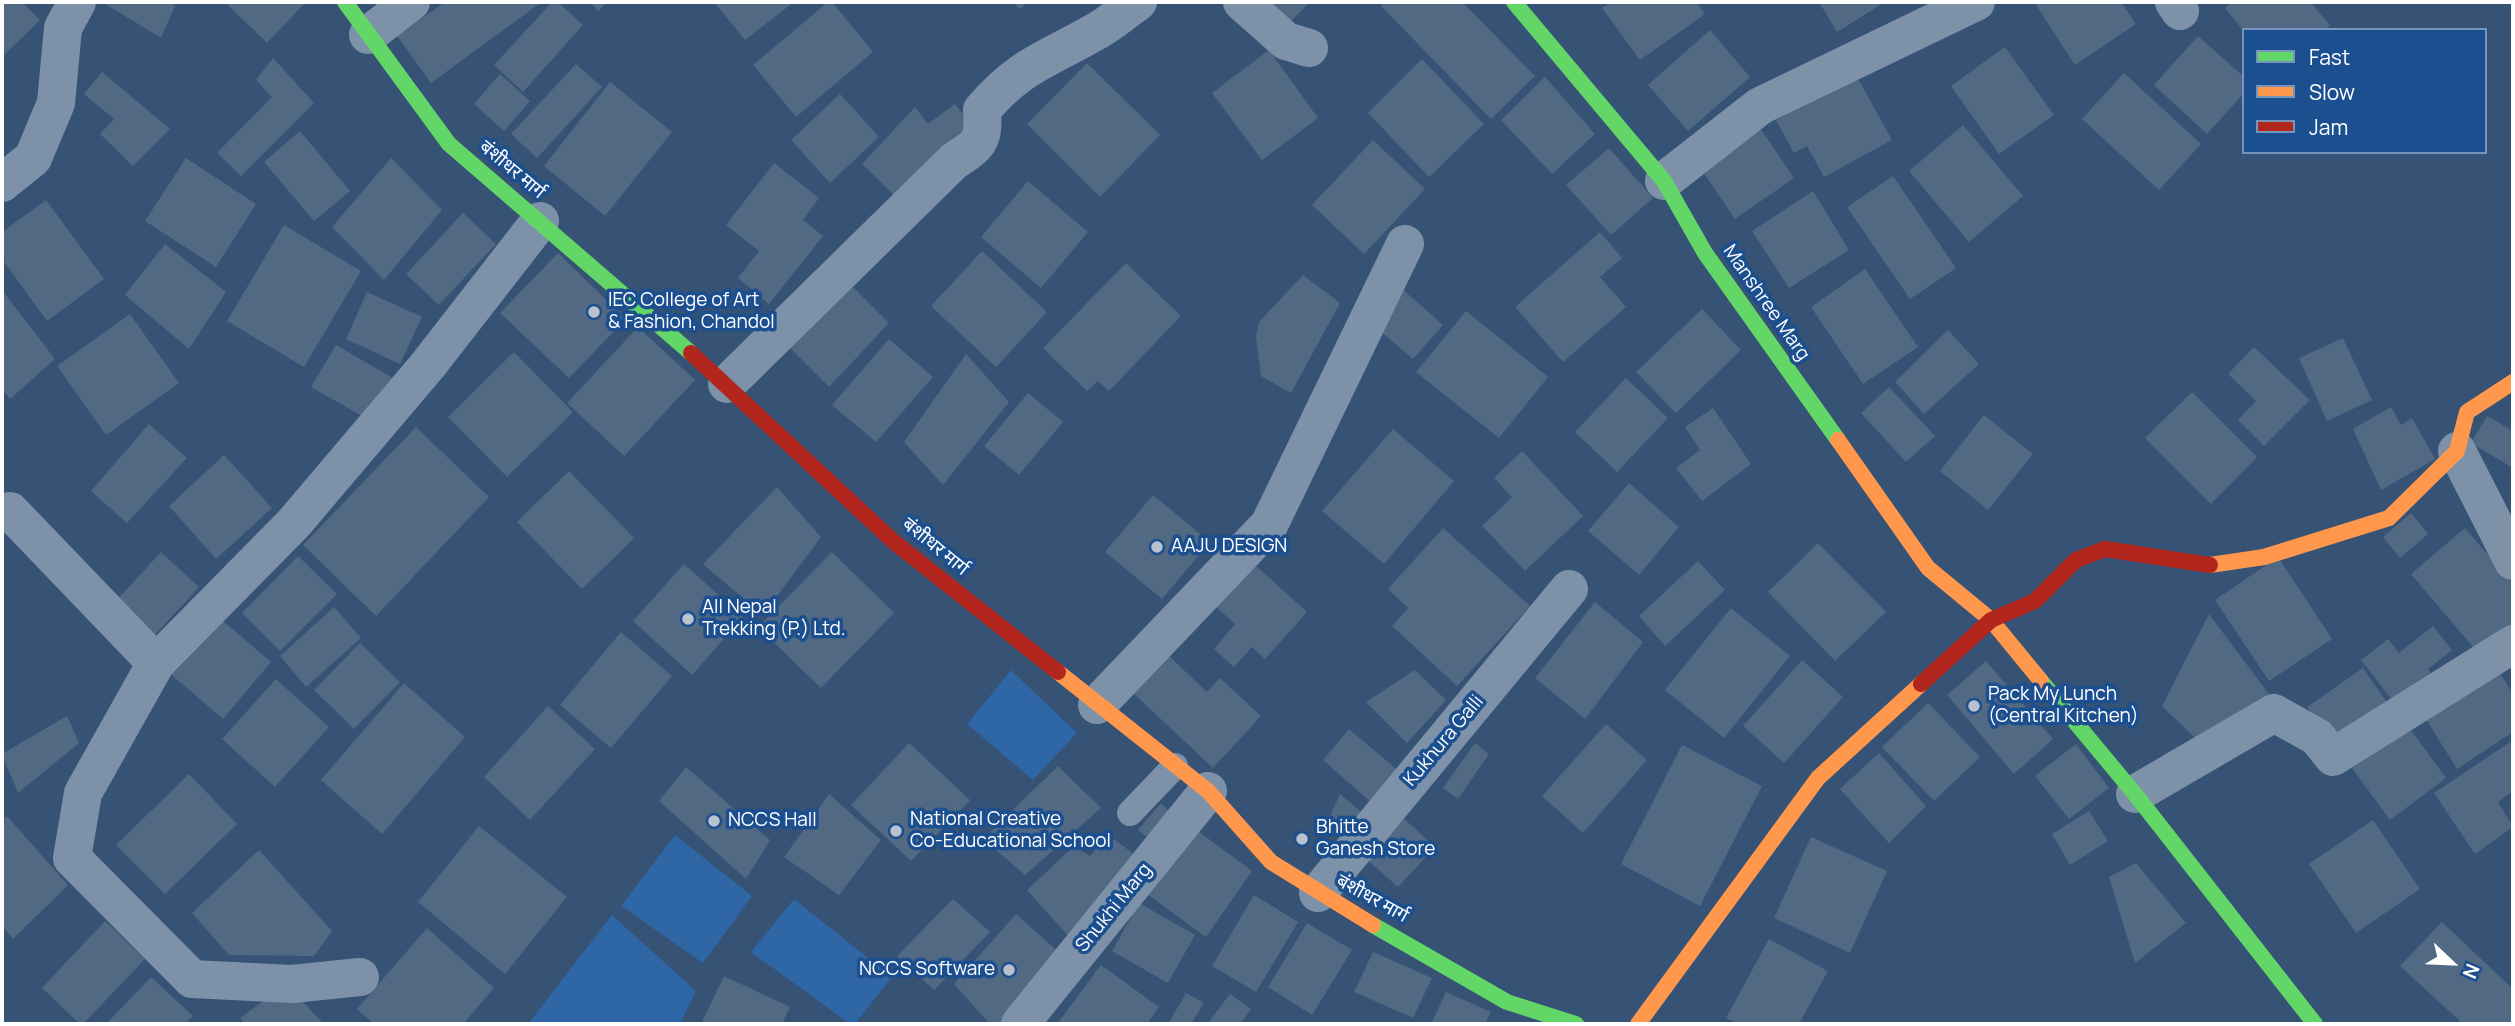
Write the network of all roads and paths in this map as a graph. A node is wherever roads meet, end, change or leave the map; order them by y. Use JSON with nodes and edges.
{"nodes":[{"id":1,"x":77,"y":2,"type":"edge"},
{"id":2,"x":345,"y":2,"type":"edge"},
{"id":3,"x":411,"y":2,"type":"edge"},
{"id":4,"x":1138,"y":2,"type":"edge"},
{"id":5,"x":1242,"y":2,"type":"edge"},
{"id":6,"x":1514,"y":2,"type":"edge"},
{"id":7,"x":1976,"y":2,"type":"edge"},
{"id":8,"x":368,"y":35,"type":"junction"},
{"id":9,"x":1309,"y":48,"type":"dead end"},
{"id":10,"x":1664,"y":181,"type":"junction"},
{"id":11,"x":2,"y":183,"type":"edge"},
{"id":12,"x":540,"y":221,"type":"junction"},
{"id":13,"x":1405,"y":244,"type":"dead end"},
{"id":14,"x":2513,"y":383,"type":"edge"},
{"id":15,"x":727,"y":384,"type":"junction"},
{"id":16,"x":2457,"y":451,"type":"junction"},
{"id":17,"x":10,"y":511,"type":"dead end"},
{"id":18,"x":2513,"y":561,"type":"edge"},
{"id":19,"x":1569,"y":589,"type":"dead end"},
{"id":20,"x":1991,"y":620,"type":"junction"},
{"id":21,"x":2513,"y":644,"type":"edge"},
{"id":22,"x":156,"y":663,"type":"junction"},
{"id":23,"x":1097,"y":705,"type":"junction"},
{"id":24,"x":1175,"y":766,"type":"junction"},
{"id":25,"x":1208,"y":791,"type":"junction"},
{"id":26,"x":2135,"y":794,"type":"junction"},
{"id":27,"x":1130,"y":813,"type":"dead end"},
{"id":28,"x":1318,"y":893,"type":"junction"},
{"id":29,"x":360,"y":977,"type":"dead end"},
{"id":30,"x":1020,"y":1024,"type":"edge"},
{"id":31,"x":1576,"y":1024,"type":"edge"},
{"id":32,"x":1638,"y":1024,"type":"edge"},
{"id":33,"x":2315,"y":1024,"type":"edge"}],
"edges":[{"from":1,"to":11,"type":"street"},
{"from":2,"to":8,"type":"street","name":"बंशीधर मार्ग"},
{"from":3,"to":8,"type":"street"},
{"from":4,"to":15,"type":"street"},
{"from":5,"to":9,"type":"street"},
{"from":6,"to":10,"type":"street","name":"Manshree Marg"},
{"from":7,"to":10,"type":"street"},
{"from":8,"to":12,"type":"street","name":"बंशीधर मार्ग"},
{"from":10,"to":20,"type":"street","name":"Manshree Marg"},
{"from":12,"to":15,"type":"street","name":"बंशीधर मार्ग"},
{"from":12,"to":22,"type":"street"},
{"from":13,"to":23,"type":"street"},
{"from":14,"to":16,"type":"street"},
{"from":15,"to":23,"type":"street","name":"बंशीधर मार्ग"},
{"from":16,"to":18,"type":"street"},
{"from":16,"to":20,"type":"street"},
{"from":17,"to":22,"type":"street"},
{"from":19,"to":28,"type":"street","name":"Kukhura Galli"},
{"from":20,"to":26,"type":"street","name":"Manshree Marg"},
{"from":20,"to":32,"type":"street"},
{"from":21,"to":26,"type":"street"},
{"from":22,"to":29,"type":"street"},
{"from":23,"to":24,"type":"street","name":"बंशीधर मार्ग"},
{"from":24,"to":25,"type":"street","name":"बंशीधर मार्ग"},
{"from":24,"to":27,"type":"lane"},
{"from":25,"to":28,"type":"street","name":"बंशीधर मार्ग"},
{"from":25,"to":30,"type":"street","name":"Shukhi Marg"},
{"from":26,"to":33,"type":"street","name":"Manshree Marg"},
{"from":28,"to":31,"type":"street","name":"बंशीधर मार्ग"}]}
